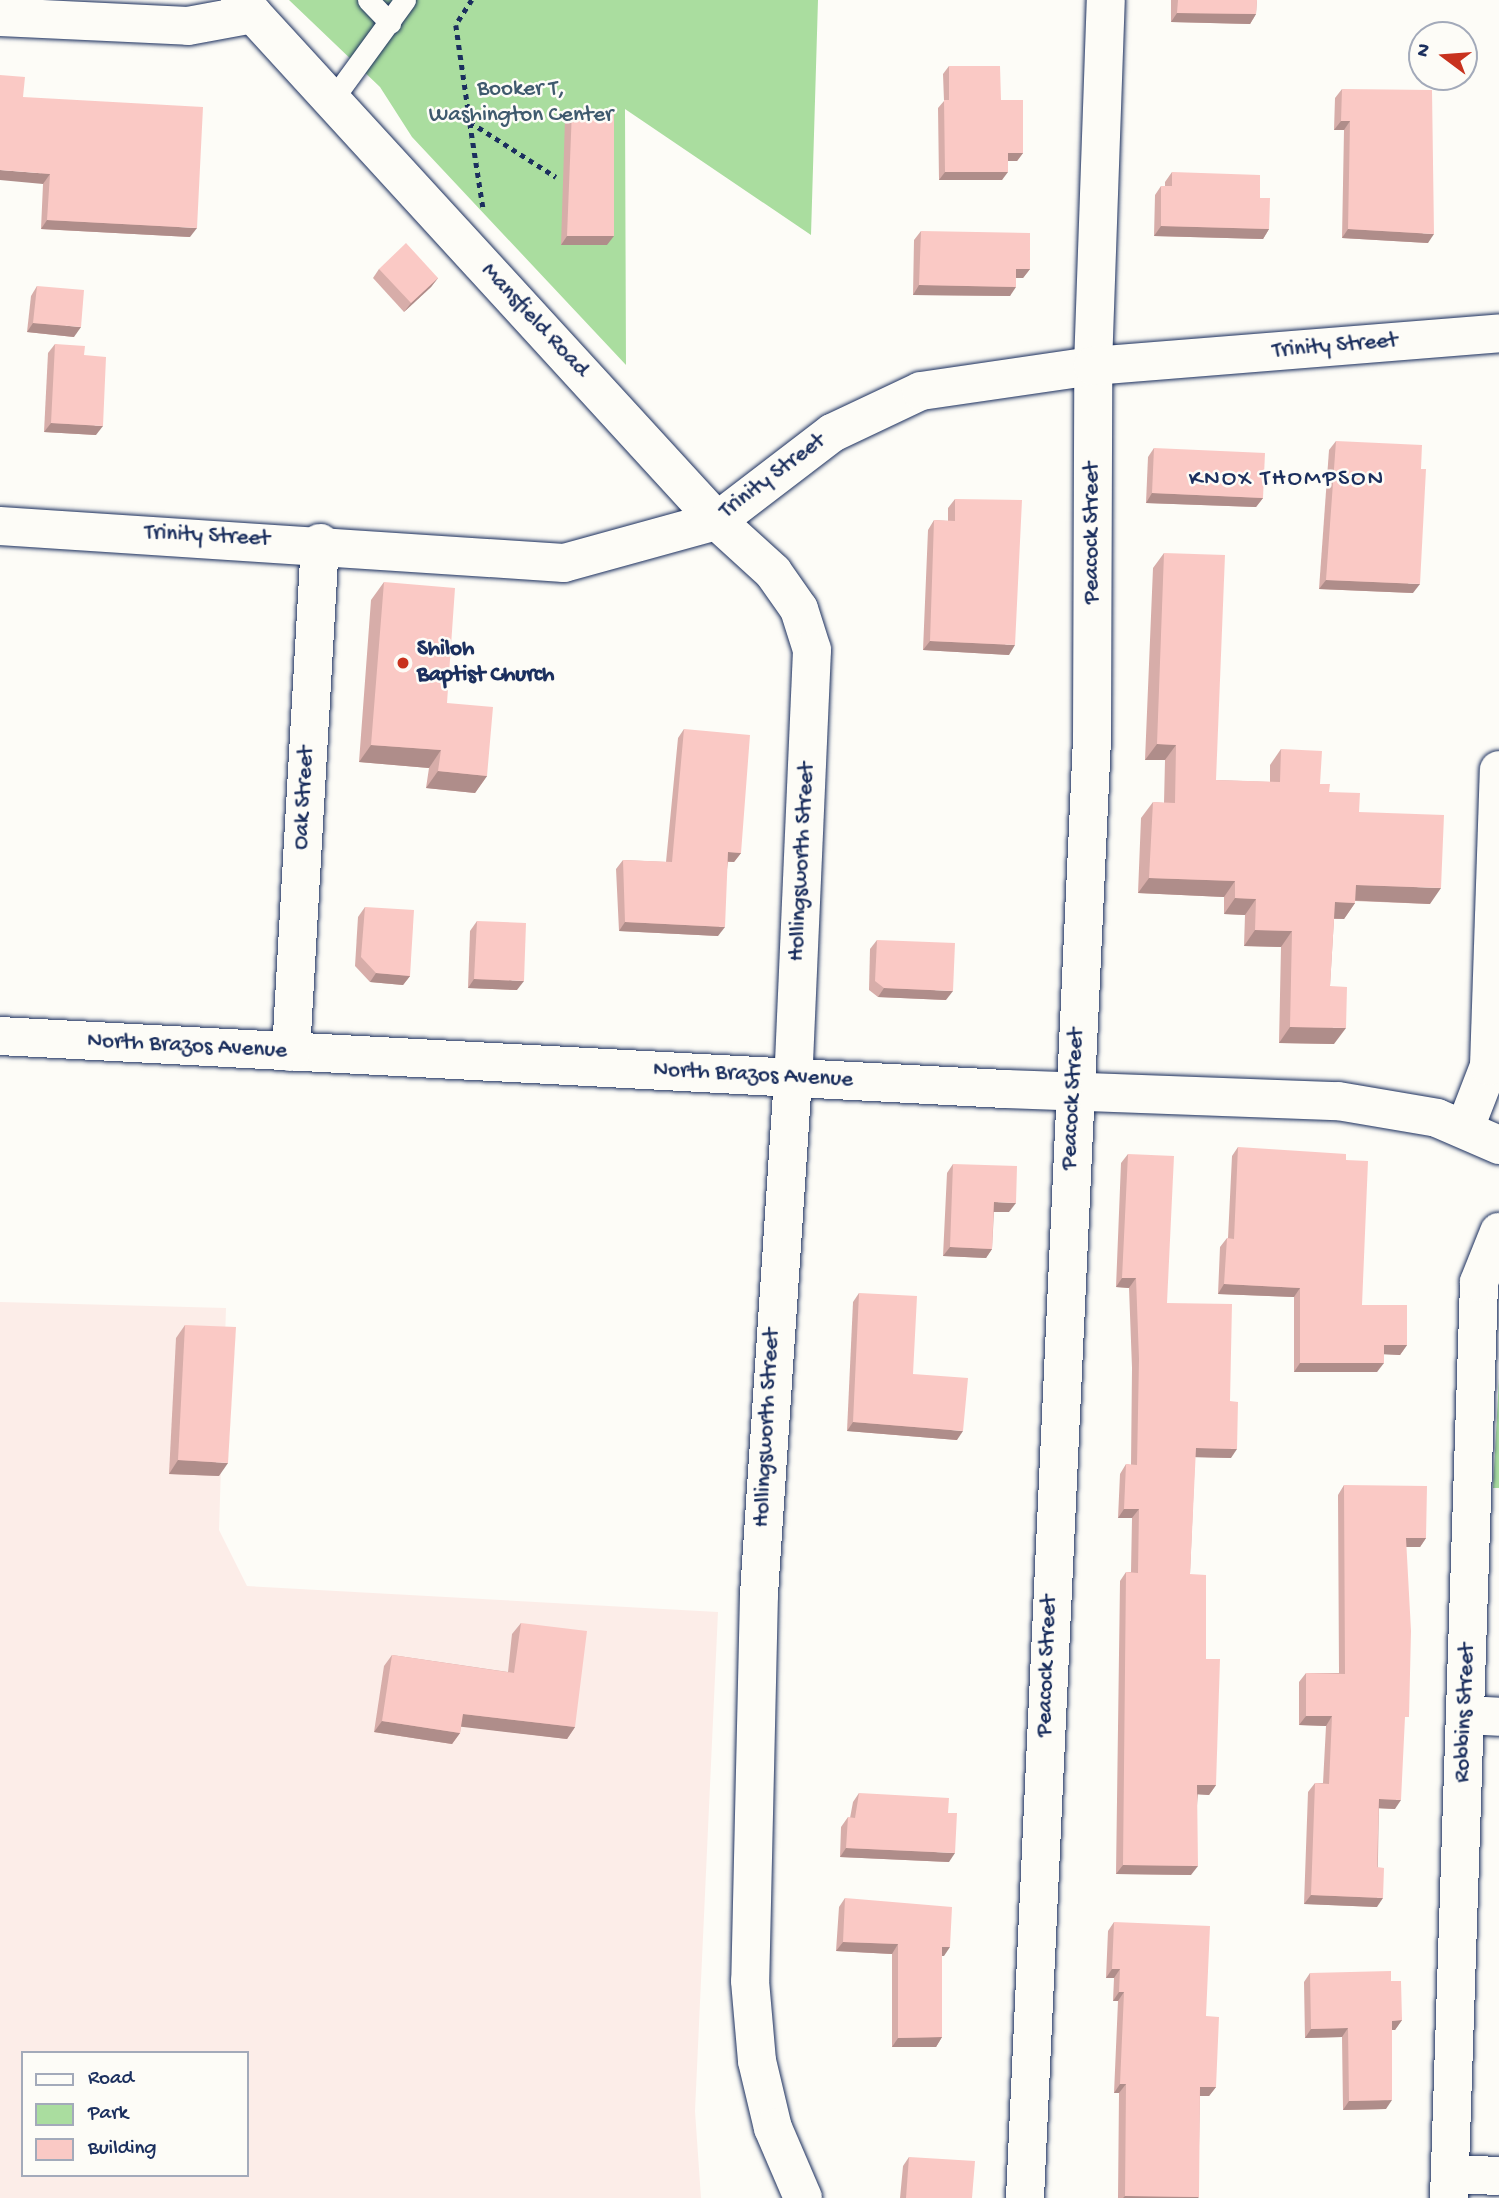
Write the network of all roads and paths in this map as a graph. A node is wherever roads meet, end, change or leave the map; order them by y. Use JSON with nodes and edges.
{"nodes":[{"id":1,"x":368,"y":0,"type":"edge"},
{"id":2,"x":405,"y":0,"type":"edge"},
{"id":3,"x":472,"y":0,"type":"edge"},
{"id":4,"x":1106,"y":0,"type":"edge"},
{"id":5,"x":246,"y":7,"type":"edge"},
{"id":6,"x":0,"y":17,"type":"edge"},
{"id":7,"x":390,"y":23,"type":"junction"},
{"id":8,"x":332,"y":100,"type":"junction"},
{"id":9,"x":470,"y":122,"type":"junction"},
{"id":10,"x":556,"y":177,"type":"dead end"},
{"id":11,"x":484,"y":215,"type":"dead end"},
{"id":12,"x":1499,"y":333,"type":"edge"},
{"id":13,"x":1093,"y":366,"type":"junction"},
{"id":14,"x":718,"y":520,"type":"junction"},
{"id":15,"x":0,"y":526,"type":"edge"},
{"id":16,"x":320,"y":543,"type":"junction"},
{"id":17,"x":812,"y":650,"type":"joint"},
{"id":18,"x":1499,"y":770,"type":"edge"},
{"id":19,"x":1499,"y":797,"type":"edge"},
{"id":20,"x":0,"y":1036,"type":"edge"},
{"id":21,"x":290,"y":1052,"type":"junction"},
{"id":22,"x":793,"y":1078,"type":"junction"},
{"id":23,"x":1074,"y":1090,"type":"junction"},
{"id":24,"x":1465,"y":1128,"type":"junction"},
{"id":25,"x":1499,"y":1145,"type":"edge"},
{"id":26,"x":1499,"y":1232,"type":"edge"},
{"id":27,"x":1483,"y":1716,"type":"edge"},
{"id":28,"x":1499,"y":2176,"type":"edge"},
{"id":29,"x":1450,"y":2186,"type":"edge"},
{"id":30,"x":803,"y":2198,"type":"edge"},
{"id":31,"x":1025,"y":2198,"type":"edge"}],
"edges":[{"from":1,"to":7,"type":"lane"},
{"from":2,"to":7,"type":"lane"},
{"from":3,"to":9,"type":"path"},
{"from":4,"to":13,"type":"street","name":"Peacock Street"},
{"from":5,"to":6,"type":"street"},
{"from":5,"to":8,"type":"street","name":"Mansfield Road"},
{"from":7,"to":8,"type":"lane"},
{"from":8,"to":14,"type":"street","name":"Mansfield Road"},
{"from":9,"to":10,"type":"path"},
{"from":9,"to":11,"type":"path"},
{"from":12,"to":13,"type":"street","name":"Trinity Street"},
{"from":13,"to":14,"type":"street","name":"Trinity Street"},
{"from":13,"to":23,"type":"street","name":"Peacock Street"},
{"from":14,"to":16,"type":"street","name":"Trinity Street"},
{"from":14,"to":17,"type":"street","name":"Mansfield Road"},
{"from":15,"to":16,"type":"street","name":"Trinity Street"},
{"from":16,"to":21,"type":"street","name":"Oak Street"},
{"from":17,"to":22,"type":"street","name":"Hollingsworth Street"},
{"from":18,"to":19,"type":"street"},
{"from":19,"to":24,"type":"street"},
{"from":20,"to":21,"type":"street","name":"North Brazos Avenue"},
{"from":21,"to":22,"type":"street","name":"North Brazos Avenue"},
{"from":22,"to":23,"type":"street","name":"North Brazos Avenue"},
{"from":22,"to":30,"type":"street","name":"Hollingsworth Street"},
{"from":23,"to":24,"type":"street","name":"North Brazos Avenue"},
{"from":23,"to":31,"type":"street","name":"Peacock Street"},
{"from":24,"to":25,"type":"street","name":"North Brazos Avenue"},
{"from":26,"to":27,"type":"street","name":"Robbins Street"},
{"from":27,"to":29,"type":"street","name":"Robbins Street"},
{"from":28,"to":29,"type":"street"}]}
